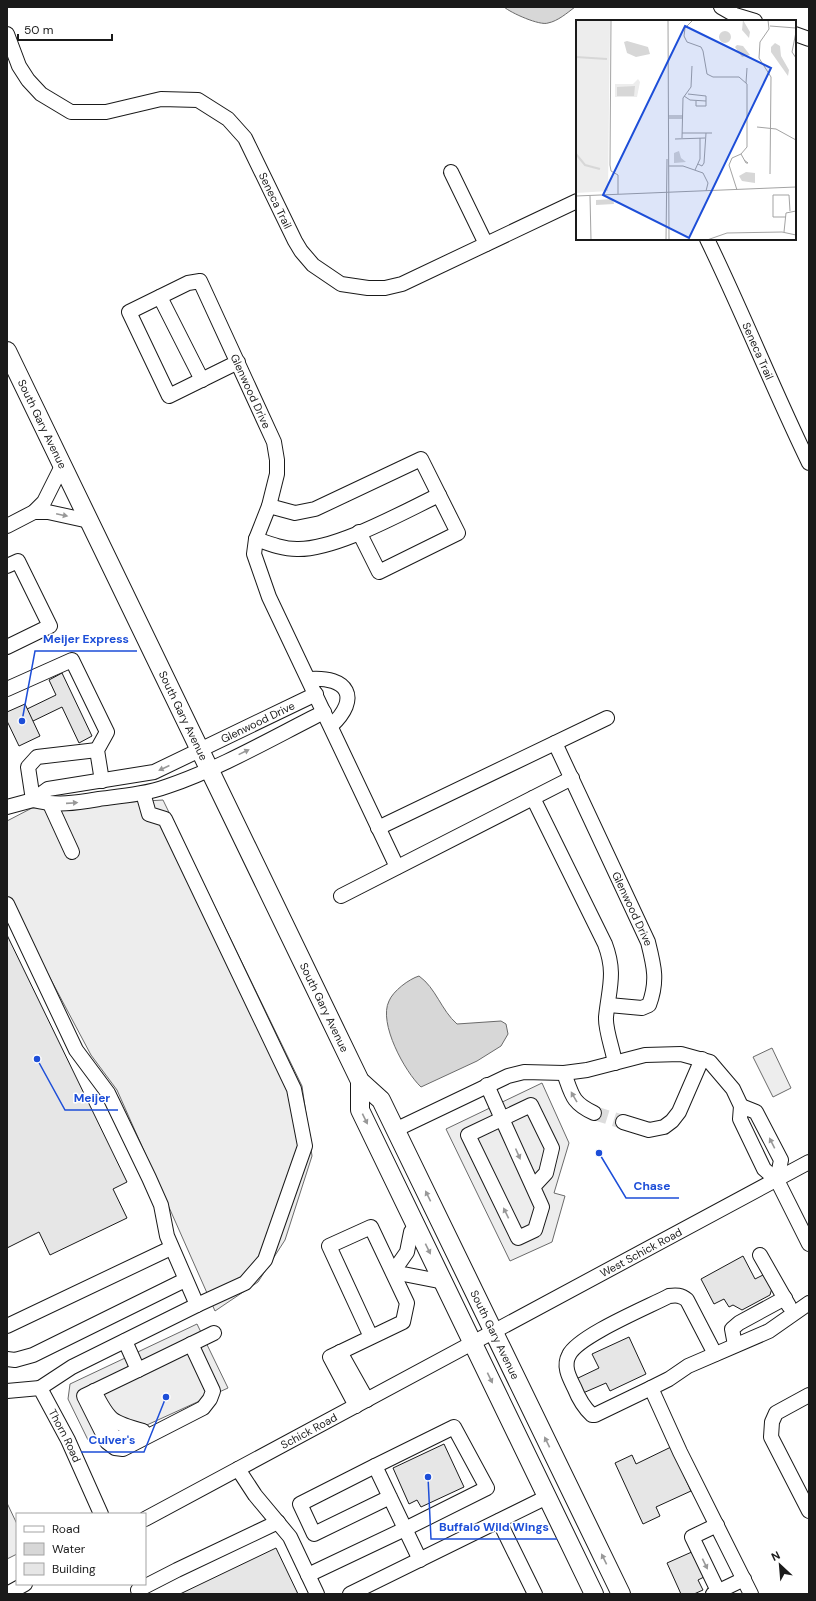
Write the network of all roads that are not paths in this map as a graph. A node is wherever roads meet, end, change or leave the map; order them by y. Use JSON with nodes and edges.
{"nodes":[{"id":1,"x":721,"y":7,"type":"edge"},
{"id":2,"x":752,"y":20,"type":"edge"},
{"id":3,"x":7,"y":34,"type":"edge"},
{"id":4,"x":796,"y":34,"type":"edge"},
{"id":5,"x":809,"y":39,"type":"edge"},
{"id":6,"x":452,"y":172,"type":"dead end"},
{"id":7,"x":576,"y":201,"type":"edge"},
{"id":8,"x":707,"y":240,"type":"edge"},
{"id":9,"x":486,"y":244,"type":"junction"},
{"id":10,"x":160,"y":297,"type":"junction"},
{"id":11,"x":7,"y":351,"type":"edge"},
{"id":12,"x":238,"y":362,"type":"junction"},
{"id":13,"x":202,"y":380,"type":"junction"},
{"id":14,"x":809,"y":462,"type":"edge"},
{"id":15,"x":62,"y":466,"type":"junction"},
{"id":16,"x":439,"y":495,"type":"junction"},
{"id":17,"x":269,"y":506,"type":"junction"},
{"id":18,"x":34,"y":512,"type":"junction"},
{"id":19,"x":89,"y":521,"type":"junction"},
{"id":20,"x":7,"y":526,"type":"edge"},
{"id":21,"x":359,"y":532,"type":"junction"},
{"id":22,"x":256,"y":539,"type":"junction"},
{"id":23,"x":7,"y":566,"type":"edge"},
{"id":24,"x":7,"y":647,"type":"edge"},
{"id":25,"x":308,"y":679,"type":"junction"},
{"id":26,"x":7,"y":689,"type":"edge"},
{"id":27,"x":316,"y":694,"type":"junction"},
{"id":28,"x":324,"y":712,"type":"junction"},
{"id":29,"x":607,"y":718,"type":"dead end"},
{"id":30,"x":331,"y":726,"type":"junction"},
{"id":31,"x":556,"y":743,"type":"junction"},
{"id":32,"x":97,"y":750,"type":"junction"},
{"id":33,"x":200,"y":751,"type":"junction"},
{"id":34,"x":209,"y":770,"type":"junction"},
{"id":35,"x":572,"y":778,"type":"junction"},
{"id":36,"x":102,"y":781,"type":"junction"},
{"id":37,"x":143,"y":793,"type":"junction"},
{"id":38,"x":533,"y":798,"type":"junction"},
{"id":39,"x":33,"y":800,"type":"junction"},
{"id":40,"x":50,"y":804,"type":"junction"},
{"id":41,"x":7,"y":807,"type":"edge"},
{"id":42,"x":378,"y":828,"type":"junction"},
{"id":43,"x":72,"y":852,"type":"dead end"},
{"id":44,"x":397,"y":867,"type":"junction"},
{"id":45,"x":342,"y":896,"type":"dead end"},
{"id":46,"x":7,"y":904,"type":"edge"},
{"id":47,"x":609,"y":1004,"type":"junction"},
{"id":48,"x":702,"y":1059,"type":"junction"},
{"id":49,"x":615,"y":1063,"type":"junction"},
{"id":50,"x":564,"y":1073,"type":"junction"},
{"id":51,"x":360,"y":1081,"type":"junction"},
{"id":52,"x":487,"y":1085,"type":"junction"},
{"id":53,"x":742,"y":1106,"type":"junction"},
{"id":54,"x":594,"y":1112,"type":"tunnel mouth"},
{"id":55,"x":502,"y":1118,"type":"junction"},
{"id":56,"x":623,"y":1122,"type":"tunnel mouth"},
{"id":57,"x":395,"y":1130,"type":"junction"},
{"id":58,"x":809,"y":1162,"type":"edge"},
{"id":59,"x":777,"y":1180,"type":"junction"},
{"id":60,"x":533,"y":1187,"type":"junction"},
{"id":61,"x":416,"y":1225,"type":"junction"},
{"id":62,"x":809,"y":1244,"type":"edge"},
{"id":63,"x":171,"y":1248,"type":"junction"},
{"id":64,"x":760,"y":1255,"type":"dead end"},
{"id":65,"x":393,"y":1272,"type":"junction"},
{"id":66,"x":185,"y":1280,"type":"junction"},
{"id":67,"x":444,"y":1282,"type":"junction"},
{"id":68,"x":785,"y":1298,"type":"junction"},
{"id":69,"x":809,"y":1303,"type":"edge"},
{"id":70,"x":197,"y":1305,"type":"junction"},
{"id":71,"x":794,"y":1314,"type":"junction"},
{"id":72,"x":7,"y":1326,"type":"edge"},
{"id":73,"x":494,"y":1332,"type":"junction"},
{"id":74,"x":214,"y":1333,"type":"dead end"},
{"id":75,"x":371,"y":1337,"type":"junction"},
{"id":76,"x":125,"y":1340,"type":"junction"},
{"id":77,"x":473,"y":1343,"type":"junction"},
{"id":78,"x":736,"y":1345,"type":"junction"},
{"id":79,"x":192,"y":1347,"type":"junction"},
{"id":80,"x":715,"y":1354,"type":"junction"},
{"id":81,"x":7,"y":1359,"type":"edge"},
{"id":82,"x":138,"y":1370,"type":"junction"},
{"id":83,"x":40,"y":1388,"type":"junction"},
{"id":84,"x":651,"y":1388,"type":"junction"},
{"id":85,"x":7,"y":1391,"type":"edge"},
{"id":86,"x":89,"y":1394,"type":"junction"},
{"id":87,"x":809,"y":1395,"type":"edge"},
{"id":88,"x":361,"y":1403,"type":"junction"},
{"id":89,"x":375,"y":1466,"type":"junction"},
{"id":90,"x":238,"y":1469,"type":"junction"},
{"id":91,"x":390,"y":1497,"type":"junction"},
{"id":92,"x":547,"y":1497,"type":"junction"},
{"id":93,"x":809,"y":1511,"type":"edge"},
{"id":94,"x":102,"y":1513,"type":"edge"},
{"id":95,"x":146,"y":1518,"type":"edge"},
{"id":96,"x":499,"y":1521,"type":"junction"},
{"id":97,"x":278,"y":1522,"type":"junction"},
{"id":98,"x":717,"y":1525,"type":"junction"},
{"id":99,"x":310,"y":1526,"type":"junction"},
{"id":100,"x":405,"y":1529,"type":"junction"},
{"id":101,"x":290,"y":1537,"type":"junction"},
{"id":102,"x":420,"y":1560,"type":"junction"},
{"id":103,"x":308,"y":1575,"type":"junction"},
{"id":104,"x":744,"y":1579,"type":"junction"},
{"id":105,"x":23,"y":1585,"type":"edge"},
{"id":106,"x":138,"y":1590,"type":"dead end"},
{"id":107,"x":716,"y":1593,"type":"edge"},
{"id":108,"x":7,"y":1594,"type":"edge"},
{"id":109,"x":317,"y":1594,"type":"edge"},
{"id":110,"x":350,"y":1594,"type":"edge"},
{"id":111,"x":535,"y":1594,"type":"edge"},
{"id":112,"x":594,"y":1594,"type":"edge"},
{"id":113,"x":621,"y":1594,"type":"edge"},
{"id":114,"x":751,"y":1594,"type":"edge"}],
"edges":[{"from":1,"to":2,"type":"street"},
{"from":3,"to":9,"type":"street","name":"Seneca Trail"},
{"from":4,"to":5,"type":"street"},
{"from":6,"to":9,"type":"street"},
{"from":7,"to":9,"type":"street","name":"Seneca Trail"},
{"from":8,"to":14,"type":"street","name":"Seneca Trail"},
{"from":10,"to":12,"type":"street","name":"Glenwood Drive"},
{"from":10,"to":13,"type":"street"},
{"from":10,"to":13,"type":"street"},
{"from":11,"to":15,"type":"main road","name":"South Gary Avenue"},
{"from":12,"to":13,"type":"street"},
{"from":12,"to":17,"type":"street","name":"Glenwood Drive"},
{"from":15,"to":18,"type":"street"},
{"from":15,"to":19,"type":"main road","name":"South Gary Avenue"},
{"from":16,"to":17,"type":"street"},
{"from":16,"to":21,"type":"street"},
{"from":16,"to":21,"type":"street"},
{"from":17,"to":22,"type":"street","name":"Glenwood Drive"},
{"from":18,"to":19,"type":"street","one_way":true},
{"from":18,"to":20,"type":"street"},
{"from":19,"to":33,"type":"main road","name":"South Gary Avenue"},
{"from":21,"to":22,"type":"street"},
{"from":22,"to":25,"type":"street","name":"Glenwood Drive"},
{"from":23,"to":24,"type":"street"},
{"from":25,"to":27,"type":"street","name":"Glenwood Drive"},
{"from":25,"to":30,"type":"street"},
{"from":26,"to":32,"type":"street"},
{"from":27,"to":28,"type":"street","name":"Glenwood Drive"},
{"from":27,"to":33,"type":"street","name":"Glenwood Drive"},
{"from":28,"to":30,"type":"street","name":"Glenwood Drive"},
{"from":34,"to":28,"type":"street","name":"Glenwood Drive","one_way":true},
{"from":29,"to":31,"type":"street"},
{"from":30,"to":42,"type":"street","name":"Glenwood Drive"},
{"from":31,"to":35,"type":"street","name":"Glenwood Drive"},
{"from":31,"to":42,"type":"street"},
{"from":32,"to":36,"type":"street"},
{"from":32,"to":39,"type":"street"},
{"from":33,"to":34,"type":"main road","name":"South Gary Avenue"},
{"from":33,"to":36,"type":"street","name":"Glenwood Drive","one_way":true},
{"from":34,"to":37,"type":"street","name":"Glenwood Drive"},
{"from":34,"to":51,"type":"main road","name":"South Gary Avenue"},
{"from":35,"to":38,"type":"street"},
{"from":35,"to":47,"type":"street","name":"Glenwood Drive"},
{"from":36,"to":39,"type":"street","name":"Glenwood Drive"},
{"from":40,"to":37,"type":"street","name":"Glenwood Drive","one_way":true},
{"from":37,"to":70,"type":"street"},
{"from":38,"to":44,"type":"street"},
{"from":38,"to":47,"type":"street"},
{"from":39,"to":40,"type":"street","name":"Glenwood Drive"},
{"from":39,"to":41,"type":"street"},
{"from":40,"to":43,"type":"street"},
{"from":42,"to":44,"type":"street","name":"Glenwood Drive"},
{"from":44,"to":45,"type":"street"},
{"from":46,"to":63,"type":"street"},
{"from":47,"to":49,"type":"street"},
{"from":48,"to":49,"type":"street"},
{"from":48,"to":53,"type":"street"},
{"from":48,"to":56,"type":"street"},
{"from":49,"to":50,"type":"street"},
{"from":50,"to":52,"type":"street"},
{"from":54,"to":50,"type":"street","one_way":true},
{"from":51,"to":57,"type":"main road","name":"South Gary Avenue"},
{"from":51,"to":61,"type":"main road","name":"South Gary Avenue","one_way":true},
{"from":52,"to":55,"type":"street"},
{"from":52,"to":57,"type":"street"},
{"from":53,"to":59,"type":"street"},
{"from":59,"to":53,"type":"street","one_way":true},
{"from":55,"to":60,"type":"street","one_way":true},
{"from":55,"to":60,"type":"street"},
{"from":60,"to":55,"type":"street","one_way":true},
{"from":73,"to":57,"type":"main road","name":"South Gary Avenue","one_way":true},
{"from":58,"to":59,"type":"street","name":"West Schick Road"},
{"from":59,"to":62,"type":"street"},
{"from":59,"to":73,"type":"street","name":"West Schick Road"},
{"from":61,"to":65,"type":"street"},
{"from":61,"to":67,"type":"main road","name":"South Gary Avenue","one_way":true},
{"from":63,"to":66,"type":"street"},
{"from":63,"to":72,"type":"street"},
{"from":64,"to":68,"type":"street"},
{"from":65,"to":67,"type":"street"},
{"from":65,"to":75,"type":"street"},
{"from":65,"to":75,"type":"street"},
{"from":66,"to":70,"type":"street"},
{"from":66,"to":81,"type":"street"},
{"from":67,"to":77,"type":"main road","name":"South Gary Avenue"},
{"from":68,"to":71,"type":"street"},
{"from":68,"to":78,"type":"street"},
{"from":69,"to":71,"type":"street"},
{"from":70,"to":76,"type":"street"},
{"from":71,"to":78,"type":"street"},
{"from":73,"to":77,"type":"street","name":"West Schick Road"},
{"from":113,"to":73,"type":"main road","name":"South Gary Avenue","one_way":true},
{"from":74,"to":79,"type":"street"},
{"from":75,"to":88,"type":"street"},
{"from":76,"to":82,"type":"street"},
{"from":76,"to":83,"type":"street"},
{"from":77,"to":88,"type":"street","name":"Schick Road"},
{"from":77,"to":92,"type":"main road","name":"South Gary Avenue","one_way":true},
{"from":78,"to":80,"type":"street"},
{"from":79,"to":82,"type":"street"},
{"from":79,"to":86,"type":"street"},
{"from":79,"to":86,"type":"street"},
{"from":80,"to":84,"type":"street"},
{"from":80,"to":84,"type":"street"},
{"from":82,"to":86,"type":"street"},
{"from":83,"to":85,"type":"street"},
{"from":83,"to":94,"type":"street","name":"Thorn Road"},
{"from":84,"to":98,"type":"street"},
{"from":87,"to":93,"type":"street"},
{"from":88,"to":90,"type":"street","name":"Schick Road"},
{"from":89,"to":91,"type":"street"},
{"from":89,"to":99,"type":"street"},
{"from":89,"to":100,"type":"street"},
{"from":90,"to":95,"type":"street","name":"Schick Road"},
{"from":90,"to":97,"type":"street"},
{"from":91,"to":99,"type":"street"},
{"from":91,"to":100,"type":"street"},
{"from":92,"to":96,"type":"street"},
{"from":92,"to":112,"type":"main road","name":"South Gary Avenue"},
{"from":96,"to":102,"type":"street"},
{"from":96,"to":111,"type":"street"},
{"from":97,"to":101,"type":"street"},
{"from":97,"to":106,"type":"street"},
{"from":98,"to":104,"type":"street"},
{"from":98,"to":107,"type":"street","one_way":true},
{"from":99,"to":101,"type":"street"},
{"from":100,"to":102,"type":"street"},
{"from":100,"to":103,"type":"street"},
{"from":101,"to":103,"type":"street"},
{"from":102,"to":110,"type":"street"},
{"from":103,"to":109,"type":"street"},
{"from":104,"to":107,"type":"street"},
{"from":104,"to":114,"type":"street"},
{"from":105,"to":108,"type":"street"}]}
